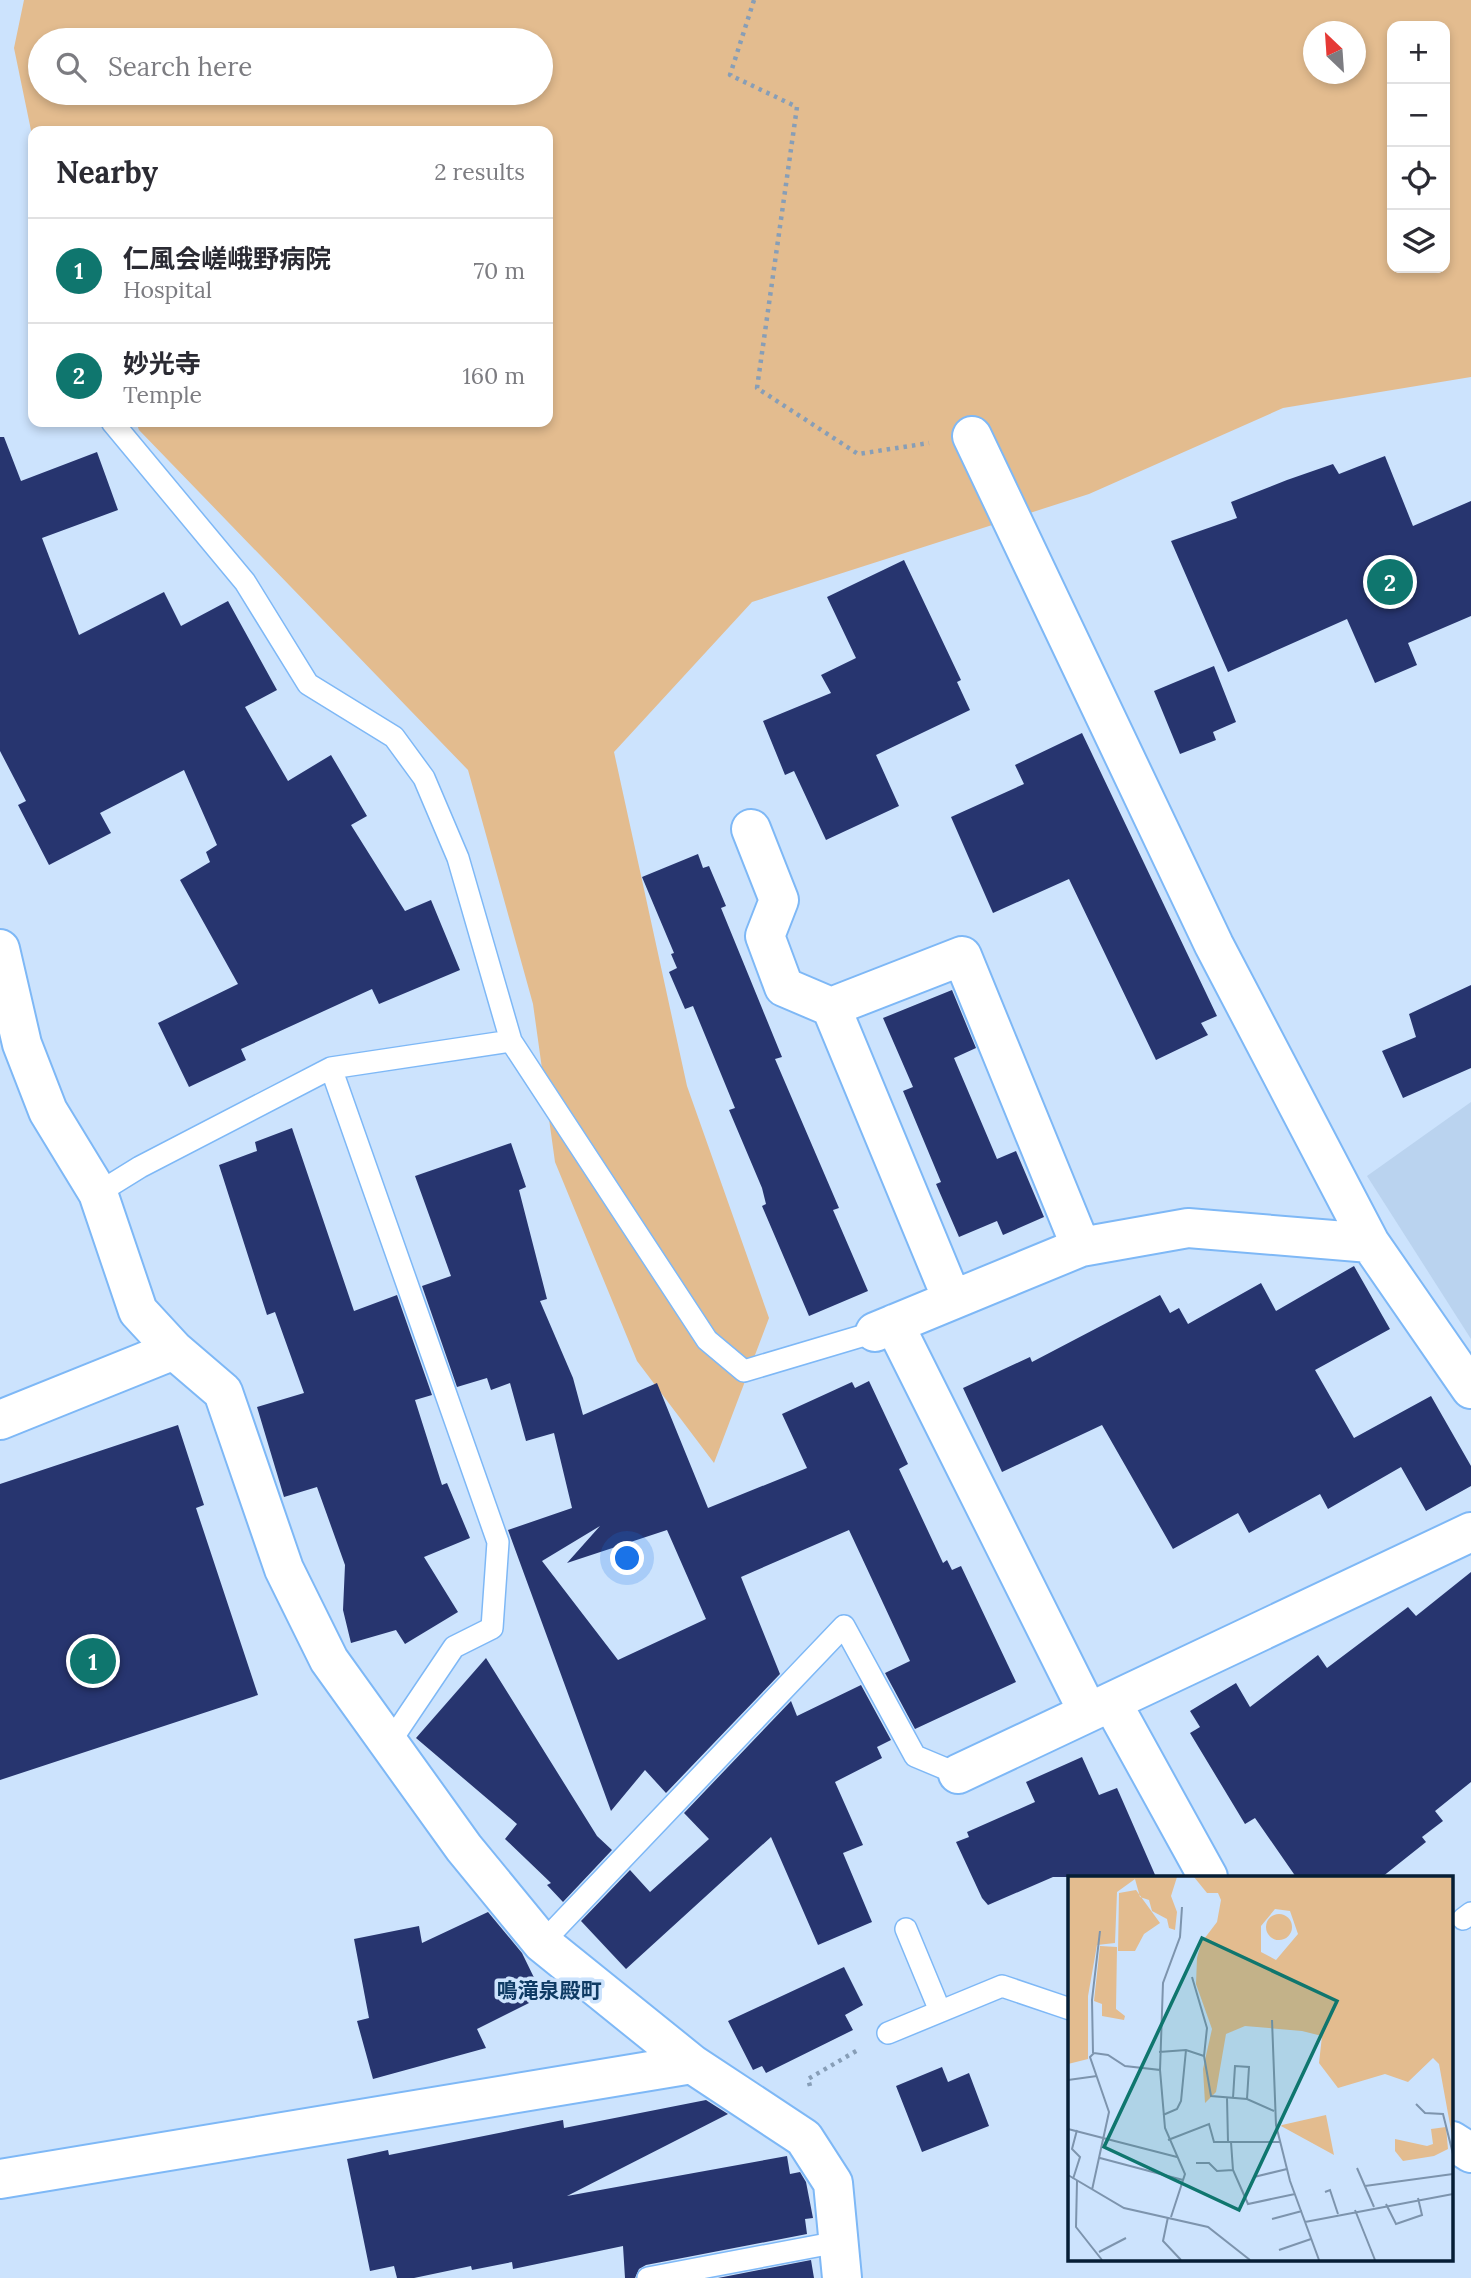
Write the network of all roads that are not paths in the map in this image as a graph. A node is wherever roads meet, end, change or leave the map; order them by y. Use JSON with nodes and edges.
{"nodes":[{"id":1,"x":116,"y":427,"type":"edge"},
{"id":2,"x":972,"y":436,"type":"road end"},
{"id":3,"x":751,"y":829,"type":"dead end"},
{"id":4,"x":0,"y":949,"type":"edge"},
{"id":5,"x":831,"y":1007,"type":"junction"},
{"id":6,"x":511,"y":1041,"type":"junction"},
{"id":7,"x":331,"y":1068,"type":"junction"},
{"id":8,"x":98,"y":1194,"type":"junction"},
{"id":9,"x":1370,"y":1243,"type":"junction"},
{"id":10,"x":1081,"y":1247,"type":"junction"},
{"id":11,"x":952,"y":1298,"type":"junction"},
{"id":12,"x":885,"y":1328,"type":"junction"},
{"id":13,"x":174,"y":1350,"type":"junction"},
{"id":14,"x":1471,"y":1389,"type":"edge"},
{"id":15,"x":0,"y":1420,"type":"edge"},
{"id":16,"x":1471,"y":1532,"type":"edge"},
{"id":17,"x":1100,"y":1707,"type":"junction"},
{"id":18,"x":390,"y":1742,"type":"junction"},
{"id":19,"x":958,"y":1774,"type":"joint"},
{"id":20,"x":1207,"y":1876,"type":"edge"},
{"id":21,"x":906,"y":1929,"type":"dead end"},
{"id":22,"x":542,"y":1943,"type":"junction"},
{"id":23,"x":1068,"y":2009,"type":"edge"},
{"id":24,"x":940,"y":2011,"type":"junction"},
{"id":25,"x":888,"y":2033,"type":"road end"},
{"id":26,"x":692,"y":2064,"type":"junction"},
{"id":27,"x":1454,"y":2142,"type":"edge"},
{"id":28,"x":1471,"y":2153,"type":"edge"},
{"id":29,"x":0,"y":2179,"type":"edge"},
{"id":30,"x":840,"y":2260,"type":"edge"},
{"id":31,"x":648,"y":2278,"type":"edge"}],
"edges":[{"from":1,"to":6,"type":"lane"},
{"from":2,"to":9,"type":"street"},
{"from":3,"to":5,"type":"street"},
{"from":4,"to":8,"type":"street"},
{"from":5,"to":10,"type":"street"},
{"from":5,"to":11,"type":"street"},
{"from":6,"to":7,"type":"lane"},
{"from":6,"to":12,"type":"lane"},
{"from":7,"to":8,"type":"lane"},
{"from":7,"to":18,"type":"lane"},
{"from":8,"to":13,"type":"street"},
{"from":9,"to":10,"type":"street"},
{"from":9,"to":14,"type":"street"},
{"from":10,"to":11,"type":"street"},
{"from":11,"to":12,"type":"street"},
{"from":12,"to":17,"type":"street"},
{"from":13,"to":15,"type":"street"},
{"from":13,"to":18,"type":"street"},
{"from":16,"to":17,"type":"street"},
{"from":17,"to":19,"type":"street"},
{"from":17,"to":20,"type":"street"},
{"from":18,"to":22,"type":"street"},
{"from":19,"to":22,"type":"lane"},
{"from":21,"to":24,"type":"lane"},
{"from":22,"to":26,"type":"street"},
{"from":23,"to":24,"type":"lane"},
{"from":24,"to":25,"type":"lane"},
{"from":26,"to":29,"type":"street"},
{"from":26,"to":30,"type":"street"},
{"from":27,"to":28,"type":"street"},
{"from":30,"to":31,"type":"lane"}]}
